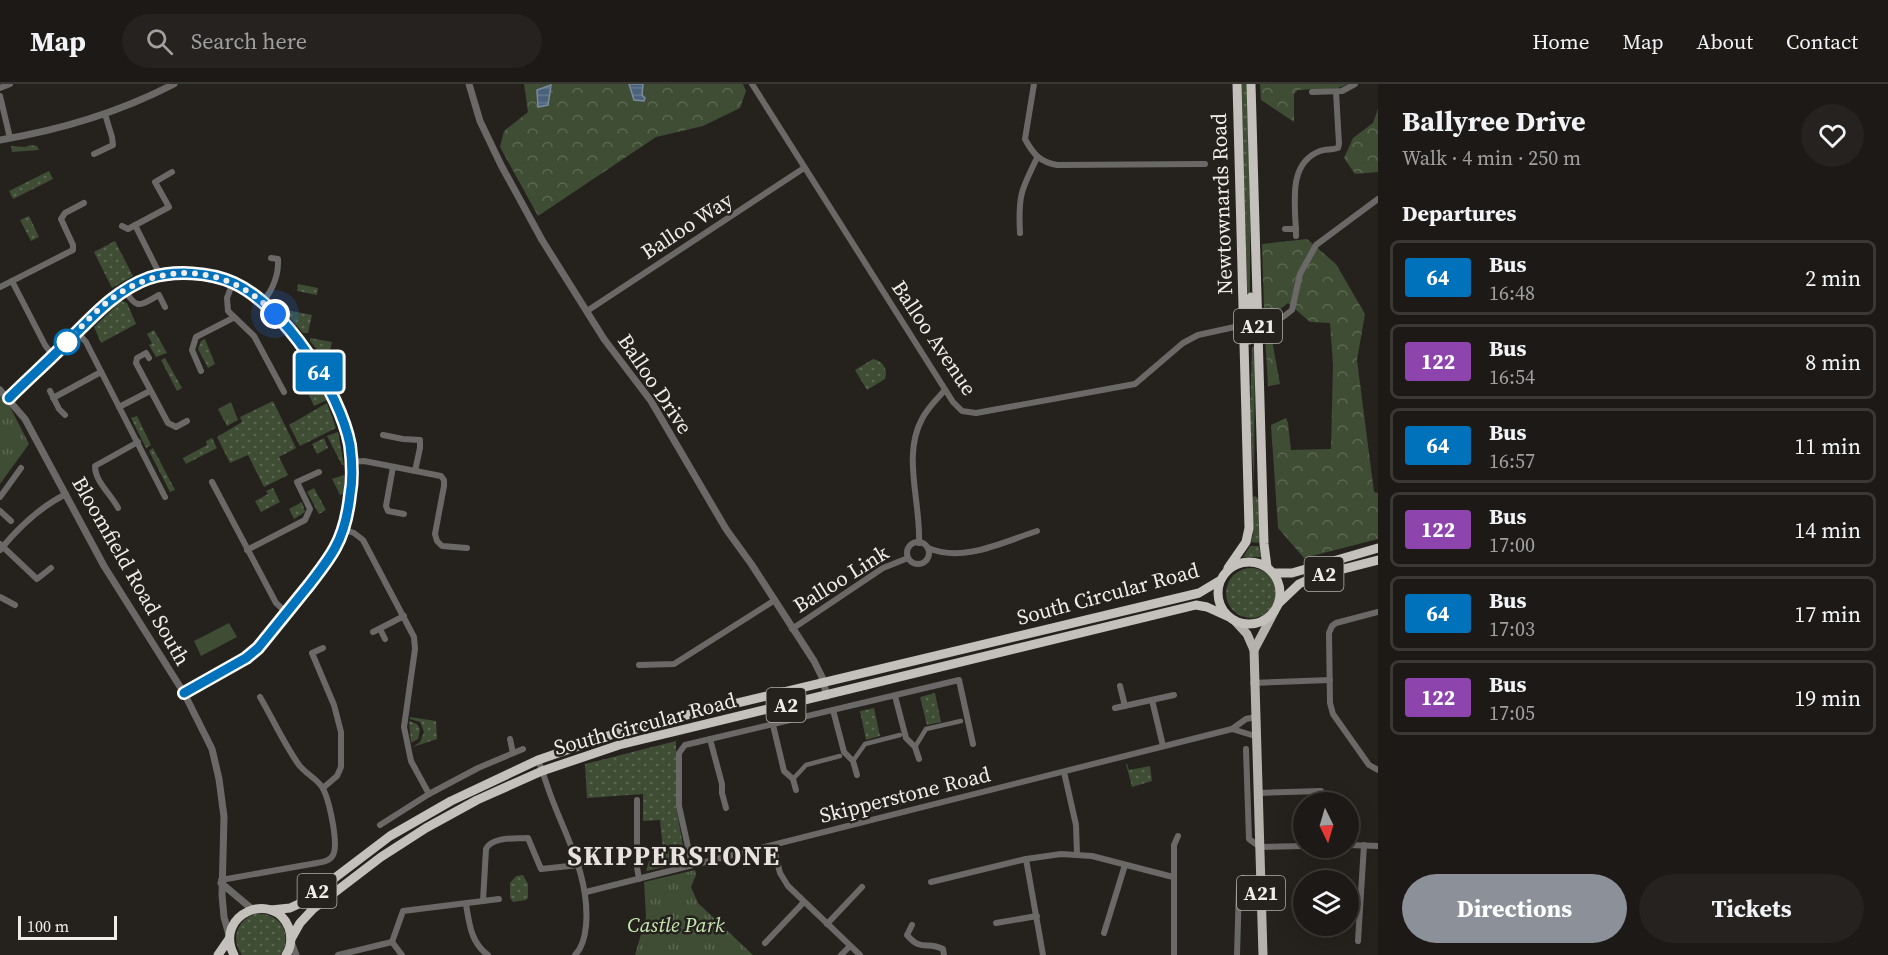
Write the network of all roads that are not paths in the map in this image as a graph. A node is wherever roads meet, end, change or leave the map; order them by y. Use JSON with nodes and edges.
{"nodes":[{"id":1,"x":10,"y":84,"type":"edge"},
{"id":2,"x":174,"y":84,"type":"edge"},
{"id":3,"x":469,"y":84,"type":"edge"},
{"id":4,"x":752,"y":84,"type":"edge"},
{"id":5,"x":1034,"y":84,"type":"edge"},
{"id":6,"x":1237,"y":84,"type":"edge"},
{"id":7,"x":1251,"y":84,"type":"edge"},
{"id":8,"x":1355,"y":84,"type":"edge"},
{"id":9,"x":160,"y":87,"type":"edge"},
{"id":10,"x":0,"y":88,"type":"edge"},
{"id":11,"x":1312,"y":92,"type":"dead end"},
{"id":12,"x":1336,"y":92,"type":"junction"},
{"id":13,"x":0,"y":96,"type":"edge"},
{"id":14,"x":105,"y":114,"type":"junction"},
{"id":15,"x":10,"y":138,"type":"junction"},
{"id":16,"x":0,"y":140,"type":"edge"},
{"id":17,"x":94,"y":154,"type":"dead end"},
{"id":18,"x":1037,"y":158,"type":"junction"},
{"id":19,"x":1205,"y":164,"type":"dead end"},
{"id":20,"x":804,"y":168,"type":"junction"},
{"id":21,"x":172,"y":172,"type":"dead end"},
{"id":22,"x":1378,"y":199,"type":"edge"},
{"id":23,"x":84,"y":203,"type":"dead end"},
{"id":24,"x":135,"y":225,"type":"junction"},
{"id":25,"x":122,"y":226,"type":"dead end"},
{"id":26,"x":1285,"y":229,"type":"dead end"},
{"id":27,"x":1020,"y":233,"type":"dead end"},
{"id":28,"x":271,"y":258,"type":"dead end"},
{"id":29,"x":160,"y":275,"type":"junction"},
{"id":30,"x":12,"y":281,"type":"junction"},
{"id":31,"x":232,"y":282,"type":"junction"},
{"id":32,"x":0,"y":287,"type":"edge"},
{"id":33,"x":125,"y":290,"type":"junction"},
{"id":34,"x":263,"y":302,"type":"junction"},
{"id":35,"x":165,"y":307,"type":"dead end"},
{"id":36,"x":587,"y":311,"type":"junction"},
{"id":37,"x":233,"y":318,"type":"junction"},
{"id":38,"x":1251,"y":324,"type":"junction"},
{"id":39,"x":77,"y":332,"type":"junction"},
{"id":40,"x":53,"y":356,"type":"junction"},
{"id":41,"x":148,"y":358,"type":"dead end"},
{"id":42,"x":201,"y":371,"type":"dead end"},
{"id":43,"x":101,"y":372,"type":"junction"},
{"id":44,"x":0,"y":390,"type":"edge"},
{"id":45,"x":945,"y":390,"type":"junction"},
{"id":46,"x":150,"y":391,"type":"junction"},
{"id":47,"x":284,"y":392,"type":"dead end"},
{"id":48,"x":9,"y":398,"type":"junction"},
{"id":49,"x":119,"y":407,"type":"junction"},
{"id":50,"x":65,"y":415,"type":"dead end"},
{"id":51,"x":188,"y":421,"type":"dead end"},
{"id":52,"x":383,"y":435,"type":"dead end"},
{"id":53,"x":138,"y":442,"type":"junction"},
{"id":54,"x":351,"y":462,"type":"junction"},
{"id":55,"x":393,"y":467,"type":"junction"},
{"id":56,"x":21,"y":468,"type":"dead end"},
{"id":57,"x":319,"y":471,"type":"dead end"},
{"id":58,"x":415,"y":471,"type":"junction"},
{"id":59,"x":212,"y":482,"type":"dead end"},
{"id":60,"x":66,"y":494,"type":"junction"},
{"id":61,"x":0,"y":497,"type":"edge"},
{"id":62,"x":165,"y":497,"type":"dead end"},
{"id":63,"x":118,"y":508,"type":"dead end"},
{"id":64,"x":0,"y":511,"type":"edge"},
{"id":65,"x":404,"y":514,"type":"dead end"},
{"id":66,"x":11,"y":520,"type":"dead end"},
{"id":67,"x":343,"y":529,"type":"junction"},
{"id":68,"x":1037,"y":531,"type":"dead end"},
{"id":69,"x":919,"y":543,"type":"junction"},
{"id":70,"x":1,"y":547,"type":"edge"},
{"id":71,"x":467,"y":548,"type":"dead end"},
{"id":72,"x":928,"y":548,"type":"junction"},
{"id":73,"x":1378,"y":548,"type":"edge"},
{"id":74,"x":247,"y":550,"type":"junction"},
{"id":75,"x":908,"y":558,"type":"junction"},
{"id":76,"x":1378,"y":560,"type":"edge"},
{"id":77,"x":51,"y":568,"type":"dead end"},
{"id":78,"x":1228,"y":568,"type":"junction"},
{"id":79,"x":1270,"y":570,"type":"junction"},
{"id":80,"x":1219,"y":581,"type":"junction"},
{"id":81,"x":0,"y":597,"type":"edge"},
{"id":82,"x":775,"y":600,"type":"junction"},
{"id":83,"x":15,"y":605,"type":"dead end"},
{"id":84,"x":1276,"y":608,"type":"junction"},
{"id":85,"x":1378,"y":612,"type":"edge"},
{"id":86,"x":287,"y":614,"type":"junction"},
{"id":87,"x":404,"y":616,"type":"junction"},
{"id":88,"x":1232,"y":619,"type":"junction"},
{"id":89,"x":792,"y":628,"type":"junction"},
{"id":90,"x":385,"y":639,"type":"dead end"},
{"id":91,"x":323,"y":648,"type":"dead end"},
{"id":92,"x":1254,"y":650,"type":"junction"},
{"id":93,"x":639,"y":665,"type":"dead end"},
{"id":94,"x":1330,"y":680,"type":"junction"},
{"id":95,"x":1253,"y":683,"type":"junction"},
{"id":96,"x":1120,"y":686,"type":"dead end"},
{"id":97,"x":825,"y":689,"type":"junction"},
{"id":98,"x":184,"y":693,"type":"junction"},
{"id":99,"x":1174,"y":695,"type":"dead end"},
{"id":100,"x":895,"y":696,"type":"junction"},
{"id":101,"x":260,"y":697,"type":"dead end"},
{"id":102,"x":1152,"y":700,"type":"junction"},
{"id":103,"x":1125,"y":706,"type":"junction"},
{"id":104,"x":1115,"y":708,"type":"dead end"},
{"id":105,"x":833,"y":710,"type":"junction"},
{"id":106,"x":1255,"y":717,"type":"junction"},
{"id":107,"x":961,"y":721,"type":"dead end"},
{"id":108,"x":773,"y":725,"type":"junction"},
{"id":109,"x":1232,"y":729,"type":"junction"},
{"id":110,"x":900,"y":735,"type":"dead end"},
{"id":111,"x":1256,"y":736,"type":"junction"},
{"id":112,"x":710,"y":739,"type":"junction"},
{"id":113,"x":510,"y":740,"type":"dead end"},
{"id":114,"x":973,"y":744,"type":"dead end"},
{"id":115,"x":1163,"y":746,"type":"junction"},
{"id":116,"x":915,"y":747,"type":"junction"},
{"id":117,"x":523,"y":749,"type":"dead end"},
{"id":118,"x":1246,"y":749,"type":"dead end"},
{"id":119,"x":513,"y":753,"type":"junction"},
{"id":120,"x":840,"y":756,"type":"dead end"},
{"id":121,"x":919,"y":759,"type":"dead end"},
{"id":122,"x":538,"y":760,"type":"junction"},
{"id":123,"x":853,"y":762,"type":"junction"},
{"id":124,"x":1378,"y":770,"type":"edge"},
{"id":125,"x":542,"y":771,"type":"junction"},
{"id":126,"x":1064,"y":772,"type":"junction"},
{"id":127,"x":857,"y":775,"type":"dead end"},
{"id":128,"x":793,"y":779,"type":"junction"},
{"id":129,"x":323,"y":788,"type":"junction"},
{"id":130,"x":796,"y":790,"type":"dead end"},
{"id":131,"x":1321,"y":791,"type":"dead end"},
{"id":132,"x":1258,"y":793,"type":"junction"},
{"id":133,"x":429,"y":794,"type":"junction"},
{"id":134,"x":637,"y":800,"type":"dead end"},
{"id":135,"x":726,"y":808,"type":"dead end"},
{"id":136,"x":380,"y":825,"type":"dead end"},
{"id":137,"x":1178,"y":836,"type":"dead end"},
{"id":138,"x":773,"y":845,"type":"junction"},
{"id":139,"x":1359,"y":845,"type":"edge"},
{"id":140,"x":1364,"y":845,"type":"junction"},
{"id":141,"x":1293,"y":846,"type":"edge"},
{"id":142,"x":1378,"y":846,"type":"edge"},
{"id":143,"x":1260,"y":847,"type":"junction"},
{"id":144,"x":1077,"y":854,"type":"junction"},
{"id":145,"x":1026,"y":859,"type":"junction"},
{"id":146,"x":579,"y":865,"type":"junction"},
{"id":147,"x":1125,"y":865,"type":"junction"},
{"id":148,"x":692,"y":866,"type":"junction"},
{"id":149,"x":1173,"y":877,"type":"junction"},
{"id":150,"x":1243,"y":878,"type":"dead end"},
{"id":151,"x":639,"y":879,"type":"junction"},
{"id":152,"x":221,"y":882,"type":"junction"},
{"id":153,"x":931,"y":882,"type":"dead end"},
{"id":154,"x":862,"y":887,"type":"dead end"},
{"id":155,"x":586,"y":892,"type":"junction"},
{"id":156,"x":499,"y":899,"type":"dead end"},
{"id":157,"x":483,"y":901,"type":"junction"},
{"id":158,"x":804,"y":902,"type":"junction"},
{"id":159,"x":466,"y":904,"type":"junction"},
{"id":160,"x":252,"y":909,"type":"junction"},
{"id":161,"x":271,"y":910,"type":"junction"},
{"id":162,"x":1037,"y":916,"type":"junction"},
{"id":163,"x":996,"y":923,"type":"dead end"},
{"id":164,"x":827,"y":924,"type":"junction"},
{"id":165,"x":912,"y":925,"type":"dead end"},
{"id":166,"x":1104,"y":933,"type":"dead end"},
{"id":167,"x":230,"y":938,"type":"junction"},
{"id":168,"x":291,"y":940,"type":"junction"},
{"id":169,"x":1358,"y":941,"type":"dead end"},
{"id":170,"x":392,"y":942,"type":"junction"},
{"id":171,"x":765,"y":944,"type":"dead end"},
{"id":172,"x":850,"y":946,"type":"junction"},
{"id":173,"x":342,"y":954,"type":"edge"},
{"id":174,"x":218,"y":955,"type":"edge"},
{"id":175,"x":234,"y":955,"type":"edge"},
{"id":176,"x":286,"y":955,"type":"edge"},
{"id":177,"x":296,"y":955,"type":"edge"},
{"id":178,"x":402,"y":955,"type":"edge"},
{"id":179,"x":488,"y":955,"type":"edge"},
{"id":180,"x":575,"y":955,"type":"edge"},
{"id":181,"x":841,"y":955,"type":"edge"},
{"id":182,"x":860,"y":955,"type":"edge"},
{"id":183,"x":945,"y":955,"type":"edge"},
{"id":184,"x":1043,"y":955,"type":"edge"},
{"id":185,"x":1174,"y":955,"type":"edge"},
{"id":186,"x":1237,"y":955,"type":"edge"},
{"id":187,"x":1263,"y":955,"type":"edge"}],
"edges":[{"from":1,"to":10,"type":"street"},
{"from":2,"to":9,"type":"street"},
{"from":3,"to":36,"type":"street","name":"Balloo Drive"},
{"from":4,"to":20,"type":"street","name":"Balloo Avenue"},
{"from":5,"to":18,"type":"street"},
{"from":6,"to":38,"type":"highway","name":"Newtownards Road","number":"A21"},
{"from":7,"to":38,"type":"highway","name":"Newtownards Road","number":"A21"},
{"from":8,"to":12,"type":"street"},
{"from":9,"to":14,"type":"street"},
{"from":11,"to":12,"type":"street"},
{"from":12,"to":26,"type":"street"},
{"from":13,"to":15,"type":"street"},
{"from":14,"to":15,"type":"street"},
{"from":14,"to":17,"type":"street"},
{"from":15,"to":16,"type":"street"},
{"from":18,"to":19,"type":"street"},
{"from":18,"to":27,"type":"street"},
{"from":20,"to":36,"type":"street","name":"Balloo Way"},
{"from":20,"to":45,"type":"street","name":"Balloo Avenue"},
{"from":21,"to":24,"type":"street"},
{"from":22,"to":38,"type":"street","name":"Balloo Avenue"},
{"from":23,"to":30,"type":"street"},
{"from":24,"to":25,"type":"street"},
{"from":24,"to":29,"type":"street"},
{"from":28,"to":34,"type":"street"},
{"from":29,"to":31,"type":"street"},
{"from":29,"to":33,"type":"street"},
{"from":30,"to":32,"type":"street"},
{"from":30,"to":40,"type":"street"},
{"from":31,"to":34,"type":"street"},
{"from":31,"to":37,"type":"street"},
{"from":33,"to":35,"type":"street"},
{"from":33,"to":39,"type":"street"},
{"from":34,"to":54,"type":"street"},
{"from":36,"to":82,"type":"street","name":"Balloo Drive"},
{"from":37,"to":42,"type":"street"},
{"from":37,"to":47,"type":"street"},
{"from":38,"to":45,"type":"street","name":"Balloo Avenue"},
{"from":38,"to":78,"type":"highway","name":"Newtownards Road","number":"A21"},
{"from":38,"to":79,"type":"highway","name":"Newtownards Road","number":"A21"},
{"from":39,"to":40,"type":"street"},
{"from":39,"to":43,"type":"street"},
{"from":40,"to":48,"type":"street"},
{"from":41,"to":46,"type":"street"},
{"from":43,"to":49,"type":"street"},
{"from":43,"to":50,"type":"street"},
{"from":44,"to":48,"type":"street","name":"Bloomfield Road South"},
{"from":45,"to":69,"type":"street"},
{"from":46,"to":49,"type":"street"},
{"from":46,"to":51,"type":"street"},
{"from":48,"to":60,"type":"street","name":"Bloomfield Road South"},
{"from":49,"to":53,"type":"street"},
{"from":52,"to":58,"type":"street"},
{"from":53,"to":62,"type":"street"},
{"from":53,"to":63,"type":"street"},
{"from":54,"to":55,"type":"street"},
{"from":54,"to":67,"type":"street"},
{"from":55,"to":58,"type":"street"},
{"from":55,"to":65,"type":"street"},
{"from":56,"to":61,"type":"street"},
{"from":57,"to":74,"type":"street"},
{"from":58,"to":71,"type":"street"},
{"from":59,"to":74,"type":"street"},
{"from":60,"to":70,"type":"street"},
{"from":60,"to":98,"type":"street","name":"Bloomfield Road South"},
{"from":64,"to":66,"type":"street"},
{"from":67,"to":86,"type":"street"},
{"from":67,"to":87,"type":"street"},
{"from":68,"to":72,"type":"street"},
{"from":69,"to":72,"type":"street"},
{"from":69,"to":75,"type":"street"},
{"from":70,"to":77,"type":"street"},
{"from":72,"to":75,"type":"street"},
{"from":73,"to":79,"type":"highway","number":"A2"},
{"from":74,"to":86,"type":"street"},
{"from":75,"to":89,"type":"street","name":"Balloo Link"},
{"from":76,"to":84,"type":"highway","number":"A2"},
{"from":78,"to":79,"type":"highway","number":"A2"},
{"from":78,"to":80,"type":"highway","number":"A2"},
{"from":79,"to":84,"type":"highway","number":"A2"},
{"from":80,"to":88,"type":"highway"},
{"from":80,"to":97,"type":"highway","name":"South Circular Road","number":"A2"},
{"from":81,"to":83,"type":"street"},
{"from":82,"to":89,"type":"street","name":"Balloo Drive"},
{"from":82,"to":93,"type":"street"},
{"from":84,"to":88,"type":"highway","number":"A2"},
{"from":84,"to":92,"type":"main road","number":"A21"},
{"from":85,"to":94,"type":"street"},
{"from":86,"to":98,"type":"street"},
{"from":87,"to":90,"type":"street"},
{"from":87,"to":133,"type":"street"},
{"from":88,"to":92,"type":"main road"},
{"from":88,"to":97,"type":"highway","name":"South Circular Road","number":"A2"},
{"from":89,"to":97,"type":"street","name":"Balloo Drive"},
{"from":91,"to":129,"type":"street"},
{"from":92,"to":95,"type":"main road","number":"A21"},
{"from":94,"to":95,"type":"street"},
{"from":94,"to":124,"type":"street"},
{"from":95,"to":106,"type":"main road","number":"A21"},
{"from":96,"to":103,"type":"street"},
{"from":97,"to":122,"type":"highway","name":"South Circular Road","number":"A2"},
{"from":97,"to":125,"type":"highway","name":"South Circular Road","number":"A2"},
{"from":98,"to":152,"type":"street","name":"Bloomfield Road South"},
{"from":99,"to":102,"type":"street"},
{"from":100,"to":105,"type":"street"},
{"from":100,"to":114,"type":"street"},
{"from":100,"to":116,"type":"street"},
{"from":101,"to":129,"type":"street"},
{"from":102,"to":103,"type":"street"},
{"from":102,"to":115,"type":"street"},
{"from":103,"to":104,"type":"street"},
{"from":105,"to":108,"type":"street"},
{"from":105,"to":123,"type":"street"},
{"from":106,"to":109,"type":"street","name":"Skipperstone Road"},
{"from":106,"to":111,"type":"main road","number":"A21"},
{"from":107,"to":116,"type":"street"},
{"from":108,"to":112,"type":"street"},
{"from":108,"to":128,"type":"street"},
{"from":109,"to":111,"type":"street"},
{"from":109,"to":115,"type":"street","name":"Skipperstone Road"},
{"from":110,"to":123,"type":"street"},
{"from":111,"to":132,"type":"main road","number":"A21"},
{"from":112,"to":135,"type":"street"},
{"from":112,"to":148,"type":"street"},
{"from":113,"to":119,"type":"street"},
{"from":115,"to":126,"type":"street","name":"Skipperstone Road"},
{"from":116,"to":121,"type":"street"},
{"from":117,"to":119,"type":"street"},
{"from":118,"to":143,"type":"street"},
{"from":119,"to":133,"type":"street"},
{"from":120,"to":128,"type":"street"},
{"from":122,"to":125,"type":"street"},
{"from":122,"to":161,"type":"highway","name":"South Circular Road","number":"A2"},
{"from":123,"to":127,"type":"street"},
{"from":125,"to":146,"type":"street"},
{"from":125,"to":168,"type":"highway","name":"South Circular Road","number":"A2"},
{"from":126,"to":138,"type":"street","name":"Skipperstone Road"},
{"from":126,"to":144,"type":"street"},
{"from":128,"to":130,"type":"street"},
{"from":129,"to":152,"type":"street"},
{"from":131,"to":132,"type":"street"},
{"from":132,"to":143,"type":"main road","number":"A21"},
{"from":133,"to":136,"type":"street"},
{"from":134,"to":151,"type":"street"},
{"from":137,"to":149,"type":"street"},
{"from":138,"to":148,"type":"street","name":"Skipperstone Road"},
{"from":138,"to":158,"type":"street"},
{"from":139,"to":140,"type":"street"},
{"from":140,"to":142,"type":"street"},
{"from":140,"to":169,"type":"street"},
{"from":141,"to":143,"type":"street"},
{"from":143,"to":187,"type":"main road","number":"A21"},
{"from":144,"to":145,"type":"street"},
{"from":144,"to":147,"type":"street"},
{"from":145,"to":153,"type":"street"},
{"from":145,"to":162,"type":"street"},
{"from":146,"to":155,"type":"street"},
{"from":146,"to":157,"type":"street"},
{"from":147,"to":149,"type":"street"},
{"from":147,"to":166,"type":"street"},
{"from":148,"to":151,"type":"street","name":"Skipperstone Road"},
{"from":149,"to":185,"type":"street"},
{"from":150,"to":186,"type":"street"},
{"from":151,"to":155,"type":"street","name":"Skipperstone Road"},
{"from":152,"to":160,"type":"street"},
{"from":152,"to":167,"type":"street","name":"Bloomfield Road South"},
{"from":154,"to":164,"type":"street"},
{"from":155,"to":180,"type":"street"},
{"from":156,"to":157,"type":"street"},
{"from":157,"to":159,"type":"street"},
{"from":158,"to":164,"type":"street"},
{"from":158,"to":171,"type":"street"},
{"from":159,"to":170,"type":"street"},
{"from":159,"to":179,"type":"street"},
{"from":160,"to":161,"type":"highway","number":"A2"},
{"from":160,"to":167,"type":"highway"},
{"from":161,"to":168,"type":"highway","number":"A2"},
{"from":162,"to":163,"type":"street"},
{"from":162,"to":184,"type":"street"},
{"from":164,"to":172,"type":"street"},
{"from":165,"to":183,"type":"street"},
{"from":167,"to":174,"type":"highway"},
{"from":167,"to":175,"type":"highway"},
{"from":168,"to":176,"type":"highway","number":"A2"},
{"from":168,"to":177,"type":"street"},
{"from":170,"to":173,"type":"street"},
{"from":170,"to":178,"type":"street"},
{"from":172,"to":181,"type":"street"},
{"from":172,"to":182,"type":"street"}]}
